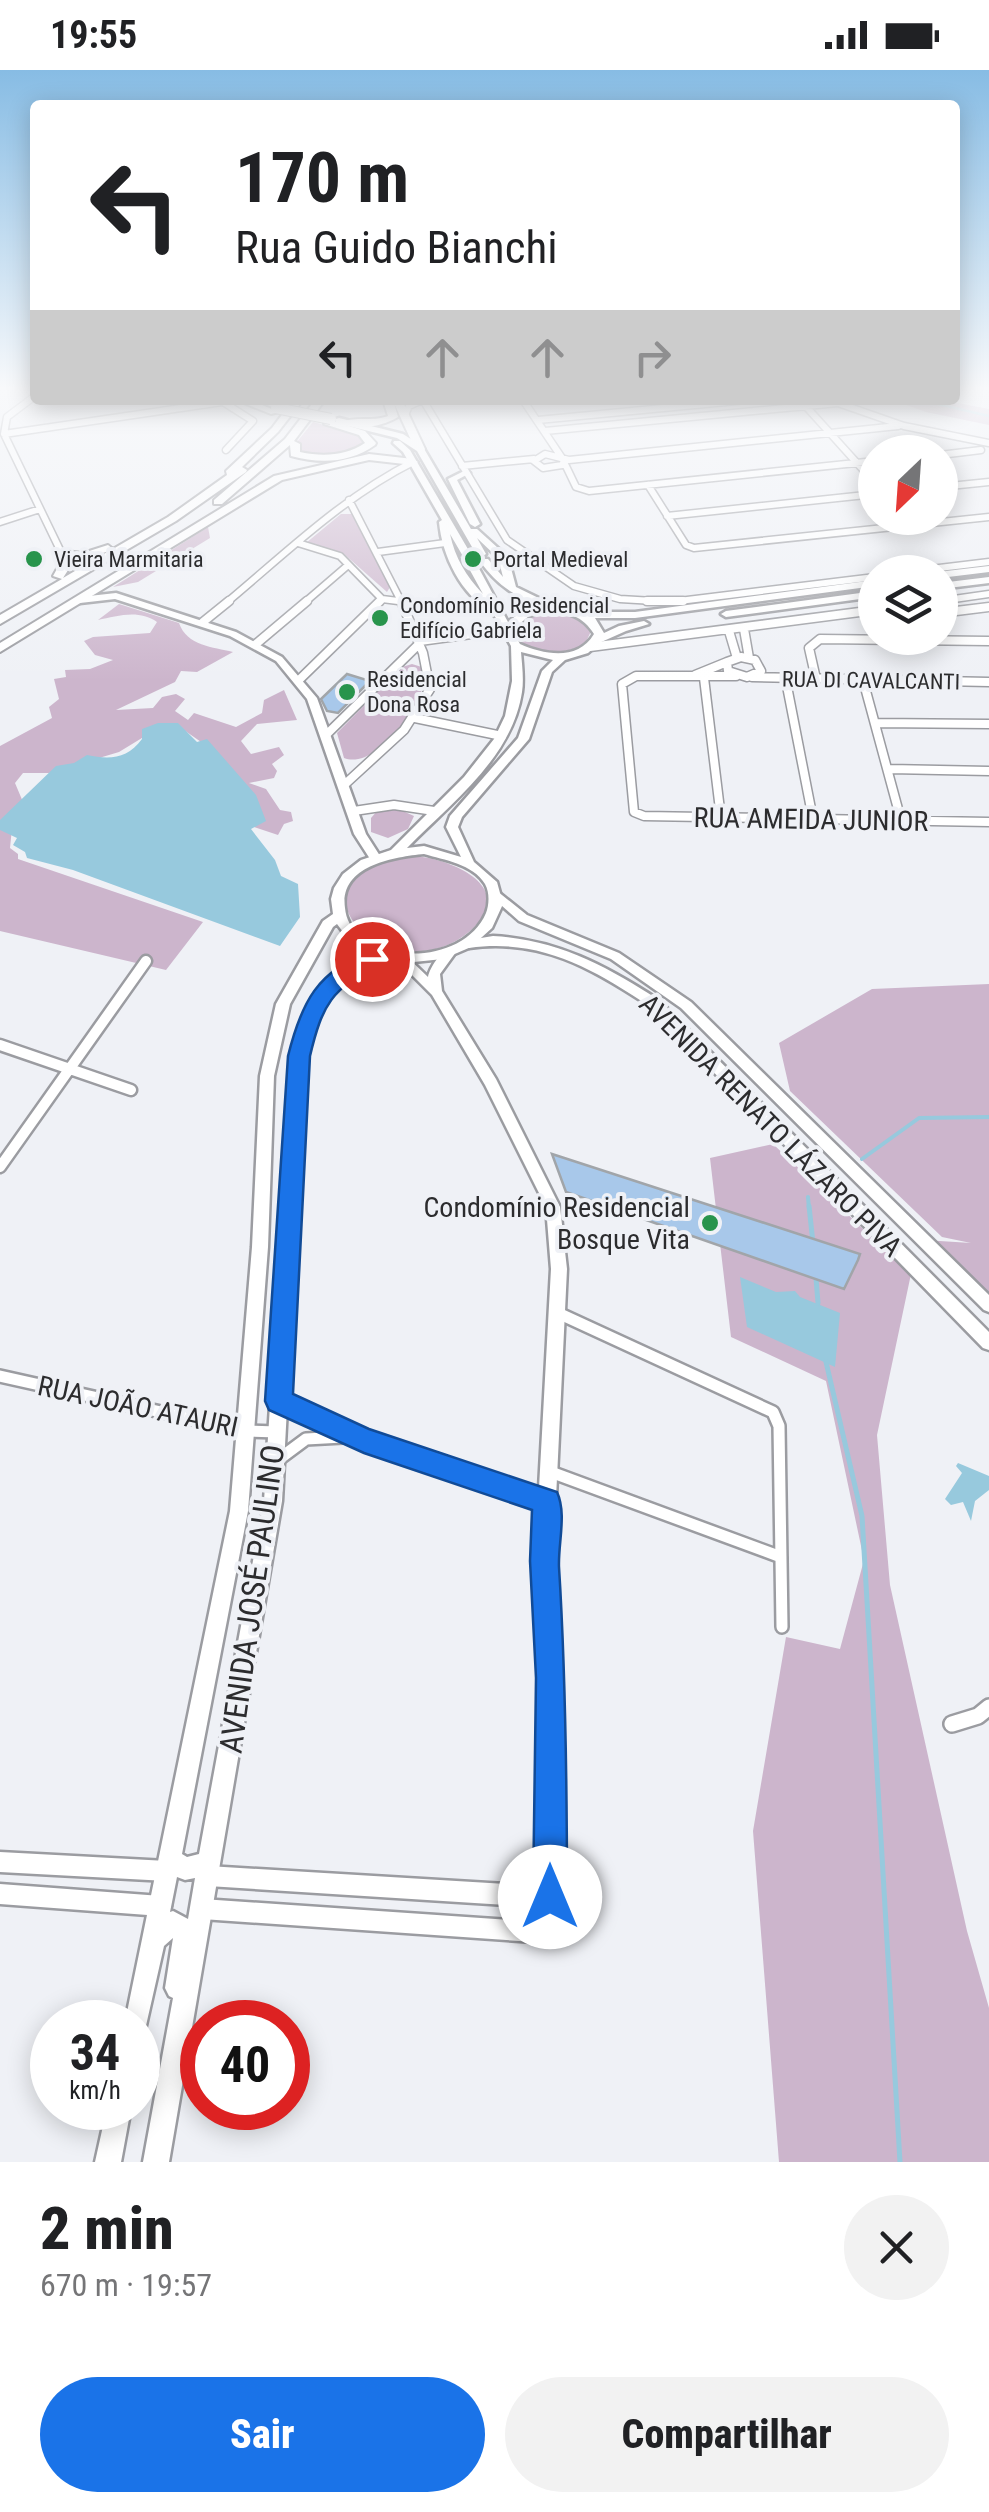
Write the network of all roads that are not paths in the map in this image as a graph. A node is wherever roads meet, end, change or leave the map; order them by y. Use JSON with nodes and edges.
{"nodes":[{"id":1,"x":648,"y":485,"type":"edge"},
{"id":2,"x":28,"y":486,"type":"edge"},
{"id":3,"x":212,"y":486,"type":"edge"},
{"id":4,"x":220,"y":486,"type":"edge"},
{"id":5,"x":239,"y":486,"type":"edge"},
{"id":6,"x":250,"y":486,"type":"edge"},
{"id":7,"x":265,"y":486,"type":"edge"},
{"id":8,"x":368,"y":486,"type":"edge"},
{"id":9,"x":426,"y":486,"type":"edge"},
{"id":10,"x":442,"y":486,"type":"edge"},
{"id":11,"x":455,"y":486,"type":"edge"},
{"id":12,"x":474,"y":486,"type":"edge"},
{"id":13,"x":578,"y":486,"type":"edge"},
{"id":14,"x":637,"y":486,"type":"edge"},
{"id":15,"x":858,"y":496,"type":"edge"},
{"id":16,"x":349,"y":500,"type":"junction"},
{"id":17,"x":40,"y":510,"type":"junction"},
{"id":18,"x":224,"y":510,"type":"junction"},
{"id":19,"x":460,"y":516,"type":"junction"},
{"id":20,"x":666,"y":516,"type":"junction"},
{"id":21,"x":989,"y":517,"type":"edge"},
{"id":22,"x":444,"y":518,"type":"junction"},
{"id":23,"x":979,"y":518,"type":"junction"},
{"id":24,"x":958,"y":519,"type":"edge"},
{"id":25,"x":0,"y":522,"type":"edge"},
{"id":26,"x":858,"y":527,"type":"edge"},
{"id":27,"x":989,"y":528,"type":"edge"},
{"id":28,"x":480,"y":537,"type":"junction"},
{"id":29,"x":130,"y":538,"type":"junction"},
{"id":30,"x":298,"y":544,"type":"junction"},
{"id":31,"x":445,"y":544,"type":"junction"},
{"id":32,"x":517,"y":548,"type":"junction"},
{"id":33,"x":61,"y":552,"type":"junction"},
{"id":34,"x":378,"y":552,"type":"junction"},
{"id":35,"x":503,"y":557,"type":"junction"},
{"id":36,"x":989,"y":565,"type":"edge"},
{"id":37,"x":347,"y":566,"type":"junction"},
{"id":38,"x":958,"y":568,"type":"edge"},
{"id":39,"x":958,"y":571,"type":"edge"},
{"id":40,"x":59,"y":576,"type":"junction"},
{"id":41,"x":989,"y":580,"type":"edge"},
{"id":42,"x":958,"y":584,"type":"edge"},
{"id":43,"x":511,"y":588,"type":"junction"},
{"id":44,"x":858,"y":589,"type":"edge"},
{"id":45,"x":858,"y":589,"type":"edge"},
{"id":46,"x":858,"y":591,"type":"edge"},
{"id":47,"x":737,"y":594,"type":"junction"},
{"id":48,"x":989,"y":594,"type":"edge"},
{"id":49,"x":958,"y":598,"type":"edge"},
{"id":50,"x":382,"y":599,"type":"junction"},
{"id":51,"x":80,"y":600,"type":"junction"},
{"id":52,"x":398,"y":601,"type":"junction"},
{"id":53,"x":635,"y":601,"type":"junction"},
{"id":54,"x":720,"y":604,"type":"junction"},
{"id":55,"x":785,"y":606,"type":"junction"},
{"id":56,"x":989,"y":607,"type":"edge"},
{"id":57,"x":562,"y":608,"type":"junction"},
{"id":58,"x":0,"y":610,"type":"edge"},
{"id":59,"x":958,"y":611,"type":"edge"},
{"id":60,"x":858,"y":612,"type":"edge"},
{"id":61,"x":582,"y":614,"type":"junction"},
{"id":62,"x":752,"y":614,"type":"junction"},
{"id":63,"x":622,"y":617,"type":"junction"},
{"id":64,"x":0,"y":620,"type":"edge"},
{"id":65,"x":202,"y":622,"type":"junction"},
{"id":66,"x":505,"y":625,"type":"junction"},
{"id":67,"x":760,"y":625,"type":"junction"},
{"id":68,"x":744,"y":629,"type":"junction"},
{"id":69,"x":729,"y":631,"type":"junction"},
{"id":70,"x":0,"y":635,"type":"edge"},
{"id":71,"x":858,"y":640,"type":"edge"},
{"id":72,"x":958,"y":640,"type":"edge"},
{"id":73,"x":989,"y":641,"type":"edge"},
{"id":74,"x":420,"y":643,"type":"junction"},
{"id":75,"x":256,"y":644,"type":"junction"},
{"id":76,"x":593,"y":644,"type":"junction"},
{"id":77,"x":516,"y":646,"type":"junction"},
{"id":78,"x":0,"y":648,"type":"edge"},
{"id":79,"x":563,"y":656,"type":"junction"},
{"id":80,"x":736,"y":658,"type":"junction"},
{"id":81,"x":750,"y":658,"type":"junction"},
{"id":82,"x":726,"y":662,"type":"junction"},
{"id":83,"x":759,"y":663,"type":"junction"},
{"id":84,"x":736,"y":676,"type":"junction"},
{"id":85,"x":689,"y":677,"type":"junction"},
{"id":86,"x":752,"y":677,"type":"junction"},
{"id":87,"x":789,"y":677,"type":"junction"},
{"id":88,"x":704,"y":678,"type":"junction"},
{"id":89,"x":300,"y":679,"type":"junction"},
{"id":90,"x":816,"y":679,"type":"junction"},
{"id":91,"x":863,"y":680,"type":"junction"},
{"id":92,"x":989,"y":682,"type":"edge"},
{"id":93,"x":415,"y":718,"type":"junction"},
{"id":94,"x":875,"y":723,"type":"junction"},
{"id":95,"x":989,"y":724,"type":"edge"},
{"id":96,"x":328,"y":733,"type":"junction"},
{"id":97,"x":502,"y":736,"type":"junction"},
{"id":98,"x":890,"y":769,"type":"junction"},
{"id":99,"x":989,"y":771,"type":"edge"},
{"id":100,"x":342,"y":786,"type":"junction"},
{"id":101,"x":354,"y":811,"type":"junction"},
{"id":102,"x":434,"y":811,"type":"junction"},
{"id":103,"x":721,"y":818,"type":"junction"},
{"id":104,"x":813,"y":819,"type":"junction"},
{"id":105,"x":901,"y":820,"type":"junction"},
{"id":106,"x":989,"y":822,"type":"edge"},
{"id":107,"x":360,"y":834,"type":"junction"},
{"id":108,"x":396,"y":852,"type":"junction"},
{"id":109,"x":376,"y":858,"type":"junction"},
{"id":110,"x":474,"y":864,"type":"junction"},
{"id":111,"x":359,"y":868,"type":"junction"},
{"id":112,"x":497,"y":895,"type":"junction"},
{"id":113,"x":338,"y":917,"type":"junction"},
{"id":114,"x":469,"y":944,"type":"junction"},
{"id":115,"x":450,"y":952,"type":"junction"},
{"id":116,"x":394,"y":956,"type":"junction"},
{"id":117,"x":146,"y":962,"type":"dead end"},
{"id":118,"x":436,"y":992,"type":"junction"},
{"id":119,"x":0,"y":1045,"type":"edge"},
{"id":120,"x":70,"y":1068,"type":"junction"},
{"id":121,"x":132,"y":1090,"type":"dead end"},
{"id":122,"x":264,"y":1143,"type":"junction"},
{"id":123,"x":292,"y":1143,"type":"junction"},
{"id":124,"x":0,"y":1167,"type":"edge"},
{"id":125,"x":989,"y":1305,"type":"edge"},
{"id":126,"x":558,"y":1313,"type":"junction"},
{"id":127,"x":989,"y":1344,"type":"edge"},
{"id":128,"x":0,"y":1376,"type":"edge"},
{"id":129,"x":279,"y":1401,"type":"junction"},
{"id":130,"x":246,"y":1431,"type":"junction"},
{"id":131,"x":277,"y":1432,"type":"junction"},
{"id":132,"x":364,"y":1440,"type":"junction"},
{"id":133,"x":275,"y":1462,"type":"junction"},
{"id":134,"x":548,"y":1471,"type":"junction"},
{"id":135,"x":547,"y":1501,"type":"junction"},
{"id":136,"x":781,"y":1557,"type":"junction"},
{"id":137,"x":227,"y":1574,"type":"junction"},
{"id":138,"x":259,"y":1577,"type":"junction"},
{"id":139,"x":782,"y":1627,"type":"dead end"},
{"id":140,"x":989,"y":1706,"type":"edge"},
{"id":141,"x":952,"y":1724,"type":"dead end"},
{"id":142,"x":0,"y":1862,"type":"edge"},
{"id":143,"x":168,"y":1865,"type":"junction"},
{"id":144,"x":209,"y":1869,"type":"junction"},
{"id":145,"x":382,"y":1888,"type":"junction"},
{"id":146,"x":0,"y":1894,"type":"edge"},
{"id":147,"x":550,"y":1897,"type":"junction"},
{"id":148,"x":161,"y":1906,"type":"junction"},
{"id":149,"x":202,"y":1909,"type":"junction"},
{"id":150,"x":370,"y":1918,"type":"junction"},
{"id":151,"x":154,"y":1943,"type":"junction"},
{"id":152,"x":142,"y":2000,"type":"edge"},
{"id":153,"x":180,"y":2000,"type":"edge"},
{"id":154,"x":184,"y":2000,"type":"edge"},
{"id":155,"x":180,"y":2022,"type":"edge"},
{"id":156,"x":115,"y":2130,"type":"edge"},
{"id":157,"x":108,"y":2162,"type":"edge"},
{"id":158,"x":156,"y":2162,"type":"edge"}],
"edges":[{"from":1,"to":20,"type":"street"},
{"from":2,"to":17,"type":"street"},
{"from":3,"to":29,"type":"highway"},
{"from":4,"to":64,"type":"highway"},
{"from":5,"to":70,"type":"highway"},
{"from":6,"to":18,"type":"highway"},
{"from":7,"to":18,"type":"highway"},
{"from":8,"to":16,"type":"street"},
{"from":9,"to":22,"type":"main road"},
{"from":10,"to":19,"type":"main road"},
{"from":11,"to":28,"type":"main road"},
{"from":12,"to":32,"type":"street"},
{"from":13,"to":14,"type":"street"},
{"from":15,"to":20,"type":"street"},
{"from":16,"to":30,"type":"street"},
{"from":16,"to":34,"type":"street"},
{"from":17,"to":25,"type":"street"},
{"from":17,"to":33,"type":"street"},
{"from":18,"to":51,"type":"highway"},
{"from":19,"to":28,"type":"main road"},
{"from":19,"to":43,"type":"main road"},
{"from":20,"to":26,"type":"street"},
{"from":21,"to":23,"type":"street"},
{"from":22,"to":31,"type":"main road"},
{"from":22,"to":66,"type":"main road"},
{"from":23,"to":24,"type":"street"},
{"from":23,"to":27,"type":"street"},
{"from":28,"to":35,"type":"main road"},
{"from":29,"to":33,"type":"highway"},
{"from":29,"to":40,"type":"highway"},
{"from":30,"to":37,"type":"street"},
{"from":30,"to":65,"type":"street"},
{"from":31,"to":34,"type":"street"},
{"from":31,"to":66,"type":"main road"},
{"from":32,"to":35,"type":"main road"},
{"from":32,"to":53,"type":"street"},
{"from":33,"to":40,"type":"highway"},
{"from":34,"to":52,"type":"street"},
{"from":35,"to":43,"type":"main road"},
{"from":36,"to":38,"type":"street"},
{"from":36,"to":39,"type":"main road"},
{"from":37,"to":50,"type":"street"},
{"from":37,"to":75,"type":"street"},
{"from":40,"to":58,"type":"highway"},
{"from":41,"to":42,"type":"main road"},
{"from":43,"to":57,"type":"main road"},
{"from":44,"to":54,"type":"main road"},
{"from":45,"to":47,"type":"street"},
{"from":46,"to":55,"type":"main road"},
{"from":47,"to":53,"type":"street"},
{"from":47,"to":54,"type":"main road"},
{"from":48,"to":49,"type":"street"},
{"from":50,"to":52,"type":"street"},
{"from":50,"to":89,"type":"street"},
{"from":51,"to":65,"type":"street"},
{"from":51,"to":78,"type":"highway"},
{"from":52,"to":74,"type":"street"},
{"from":53,"to":63,"type":"main road"},
{"from":54,"to":63,"type":"main road"},
{"from":55,"to":62,"type":"main road"},
{"from":55,"to":76,"type":"main road"},
{"from":56,"to":59,"type":"street"},
{"from":57,"to":61,"type":"main road"},
{"from":57,"to":66,"type":"main road"},
{"from":60,"to":67,"type":"street"},
{"from":61,"to":63,"type":"main road"},
{"from":61,"to":76,"type":"main road"},
{"from":62,"to":67,"type":"main road"},
{"from":62,"to":68,"type":"main road"},
{"from":65,"to":75,"type":"street"},
{"from":66,"to":74,"type":"street"},
{"from":66,"to":77,"type":"main road"},
{"from":67,"to":68,"type":"street"},
{"from":68,"to":69,"type":"street"},
{"from":68,"to":81,"type":"street"},
{"from":69,"to":76,"type":"street"},
{"from":69,"to":80,"type":"street"},
{"from":71,"to":90,"type":"street"},
{"from":72,"to":73,"type":"street"},
{"from":74,"to":93,"type":"street"},
{"from":74,"to":96,"type":"street"},
{"from":75,"to":89,"type":"street"},
{"from":76,"to":79,"type":"main road"},
{"from":77,"to":79,"type":"main road"},
{"from":77,"to":97,"type":"main road"},
{"from":79,"to":110,"type":"main road"},
{"from":80,"to":81,"type":"street"},
{"from":80,"to":82,"type":"street"},
{"from":81,"to":83,"type":"street"},
{"from":82,"to":84,"type":"street"},
{"from":82,"to":85,"type":"street"},
{"from":83,"to":86,"type":"street"},
{"from":83,"to":87,"type":"street"},
{"from":84,"to":86,"type":"street","name":"RUA DI CAVALCANTI"},
{"from":84,"to":88,"type":"street"},
{"from":85,"to":88,"type":"street"},
{"from":85,"to":103,"type":"street","name":"RUA AMEIDA JUNIOR"},
{"from":86,"to":87,"type":"street","name":"RUA DI CAVALCANTI"},
{"from":87,"to":90,"type":"street","name":"RUA DI CAVALCANTI"},
{"from":87,"to":104,"type":"street"},
{"from":88,"to":103,"type":"street"},
{"from":89,"to":96,"type":"street"},
{"from":90,"to":91,"type":"street","name":"RUA DI CAVALCANTI"},
{"from":91,"to":92,"type":"street","name":"RUA DI CAVALCANTI"},
{"from":91,"to":94,"type":"street"},
{"from":93,"to":97,"type":"street"},
{"from":93,"to":100,"type":"street"},
{"from":94,"to":95,"type":"street"},
{"from":94,"to":98,"type":"street"},
{"from":96,"to":100,"type":"street"},
{"from":97,"to":102,"type":"main road"},
{"from":98,"to":99,"type":"street"},
{"from":98,"to":105,"type":"street"},
{"from":100,"to":101,"type":"street"},
{"from":101,"to":102,"type":"street"},
{"from":101,"to":107,"type":"street"},
{"from":102,"to":108,"type":"main road"},
{"from":103,"to":104,"type":"street","name":"RUA AMEIDA JUNIOR"},
{"from":104,"to":105,"type":"street","name":"RUA AMEIDA JUNIOR"},
{"from":105,"to":106,"type":"street","name":"RUA AMEIDA JUNIOR"},
{"from":107,"to":109,"type":"street"},
{"from":107,"to":111,"type":"street"},
{"from":108,"to":109,"type":"main road"},
{"from":108,"to":110,"type":"main road"},
{"from":109,"to":111,"type":"main road"},
{"from":110,"to":112,"type":"main road"},
{"from":111,"to":113,"type":"main road"},
{"from":112,"to":114,"type":"main road"},
{"from":112,"to":125,"type":"street","name":"AVENIDA RENATO LÁZARO PIVA"},
{"from":113,"to":116,"type":"main road"},
{"from":113,"to":122,"type":"main road","name":"AVENIDA JOSÉ PAULINO"},
{"from":114,"to":115,"type":"main road"},
{"from":114,"to":127,"type":"street","name":"AVENIDA RENATO LÁZARO PIVA"},
{"from":115,"to":116,"type":"main road"},
{"from":115,"to":118,"type":"street"},
{"from":116,"to":118,"type":"street"},
{"from":116,"to":123,"type":"main road","name":"AVENIDA JOSÉ PAULINO"},
{"from":117,"to":120,"type":"street"},
{"from":118,"to":126,"type":"street"},
{"from":119,"to":120,"type":"street"},
{"from":120,"to":121,"type":"street"},
{"from":120,"to":124,"type":"street"},
{"from":122,"to":123,"type":"main road"},
{"from":122,"to":130,"type":"main road","name":"AVENIDA JOSÉ PAULINO"},
{"from":123,"to":129,"type":"main road","name":"AVENIDA JOSÉ PAULINO"},
{"from":126,"to":134,"type":"street"},
{"from":126,"to":136,"type":"street"},
{"from":128,"to":130,"type":"street","name":"RUA JOÃO ATAURI"},
{"from":129,"to":131,"type":"main road","name":"AVENIDA JOSÉ PAULINO"},
{"from":129,"to":132,"type":"street"},
{"from":130,"to":131,"type":"street","name":"RUA JOÃO ATAURI"},
{"from":130,"to":137,"type":"main road","name":"AVENIDA JOSÉ PAULINO"},
{"from":131,"to":133,"type":"main road","name":"AVENIDA JOSÉ PAULINO"},
{"from":132,"to":133,"type":"street"},
{"from":132,"to":135,"type":"street"},
{"from":133,"to":138,"type":"main road","name":"AVENIDA JOSÉ PAULINO"},
{"from":134,"to":135,"type":"street"},
{"from":134,"to":136,"type":"street"},
{"from":135,"to":147,"type":"street"},
{"from":136,"to":139,"type":"street"},
{"from":137,"to":138,"type":"main road"},
{"from":137,"to":143,"type":"main road","name":"AVENIDA JOSÉ PAULINO"},
{"from":138,"to":144,"type":"main road","name":"AVENIDA JOSÉ PAULINO"},
{"from":140,"to":141,"type":"street"},
{"from":142,"to":143,"type":"street"},
{"from":143,"to":144,"type":"main road"},
{"from":143,"to":148,"type":"main road","name":"AVENIDA JOSÉ PAULINO"},
{"from":144,"to":145,"type":"street"},
{"from":144,"to":149,"type":"main road","name":"AVENIDA JOSÉ PAULINO"},
{"from":145,"to":147,"type":"street"},
{"from":145,"to":150,"type":"street"},
{"from":146,"to":148,"type":"street"},
{"from":147,"to":150,"type":"street"},
{"from":148,"to":151,"type":"main road","name":"AVENIDA JOSÉ PAULINO"},
{"from":149,"to":150,"type":"street"},
{"from":149,"to":154,"type":"main road","name":"AVENIDA JOSÉ PAULINO"},
{"from":151,"to":152,"type":"main road","name":"AVENIDA JOSÉ PAULINO"},
{"from":151,"to":153,"type":"main road"},
{"from":155,"to":158,"type":"main road","name":"AVENIDA JOSÉ PAULINO"},
{"from":156,"to":157,"type":"main road"}]}
